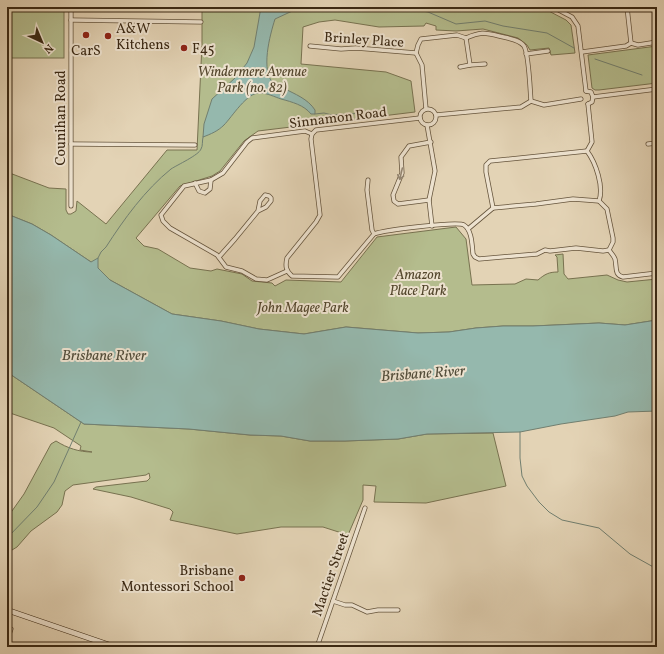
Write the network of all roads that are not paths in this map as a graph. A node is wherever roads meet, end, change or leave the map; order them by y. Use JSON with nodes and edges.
{"nodes":[{"id":1,"x":71,"y":7,"type":"edge"},
{"id":2,"x":553,"y":7,"type":"edge"},
{"id":3,"x":627,"y":7,"type":"edge"},
{"id":4,"x":71,"y":20,"type":"junction"},
{"id":5,"x":201,"y":22,"type":"dead end"},
{"id":6,"x":466,"y":38,"type":"junction"},
{"id":7,"x":657,"y":42,"type":"edge"},
{"id":8,"x":631,"y":43,"type":"junction"},
{"id":9,"x":310,"y":46,"type":"dead end"},
{"id":10,"x":548,"y":51,"type":"dead end"},
{"id":11,"x":582,"y":52,"type":"junction"},
{"id":12,"x":416,"y":53,"type":"junction"},
{"id":13,"x":526,"y":54,"type":"junction"},
{"id":14,"x":485,"y":64,"type":"dead end"},
{"id":15,"x":470,"y":65,"type":"junction"},
{"id":16,"x":460,"y":67,"type":"dead end"},
{"id":17,"x":657,"y":89,"type":"edge"},
{"id":18,"x":583,"y":94,"type":"junction"},
{"id":19,"x":594,"y":97,"type":"junction"},
{"id":20,"x":531,"y":101,"type":"junction"},
{"id":21,"x":588,"y":104,"type":"junction"},
{"id":22,"x":426,"y":109,"type":"junction"},
{"id":23,"x":436,"y":115,"type":"junction"},
{"id":24,"x":420,"y":118,"type":"junction"},
{"id":25,"x":427,"y":125,"type":"junction"},
{"id":26,"x":312,"y":134,"type":"junction"},
{"id":27,"x":431,"y":142,"type":"junction"},
{"id":28,"x":657,"y":143,"type":"edge"},
{"id":29,"x":71,"y":144,"type":"junction"},
{"id":30,"x":648,"y":144,"type":"dead end"},
{"id":31,"x":195,"y":145,"type":"dead end"},
{"id":32,"x":587,"y":151,"type":"junction"},
{"id":33,"x":211,"y":180,"type":"junction"},
{"id":34,"x":368,"y":180,"type":"dead end"},
{"id":35,"x":195,"y":183,"type":"junction"},
{"id":36,"x":428,"y":200,"type":"junction"},
{"id":37,"x":599,"y":201,"type":"junction"},
{"id":38,"x":71,"y":206,"type":"dead end"},
{"id":39,"x":493,"y":208,"type":"junction"},
{"id":40,"x":258,"y":211,"type":"junction"},
{"id":41,"x":432,"y":226,"type":"junction"},
{"id":42,"x":468,"y":229,"type":"junction"},
{"id":43,"x":374,"y":234,"type":"junction"},
{"id":44,"x":609,"y":250,"type":"junction"},
{"id":45,"x":219,"y":257,"type":"junction"},
{"id":46,"x":287,"y":271,"type":"junction"},
{"id":47,"x":657,"y":273,"type":"edge"},
{"id":48,"x":365,"y":508,"type":"dead end"},
{"id":49,"x":333,"y":601,"type":"junction"},
{"id":50,"x":7,"y":610,"type":"edge"},
{"id":51,"x":398,"y":610,"type":"dead end"},
{"id":52,"x":11,"y":629,"type":"dead end"},
{"id":53,"x":7,"y":640,"type":"edge"},
{"id":54,"x":115,"y":647,"type":"edge"},
{"id":55,"x":317,"y":647,"type":"edge"}],
"edges":[{"from":1,"to":4,"type":"street","name":"Counihan Road"},
{"from":2,"to":11,"type":"street"},
{"from":3,"to":8,"type":"street"},
{"from":4,"to":5,"type":"street"},
{"from":4,"to":29,"type":"street","name":"Counihan Road"},
{"from":6,"to":12,"type":"street"},
{"from":6,"to":13,"type":"street"},
{"from":6,"to":15,"type":"street"},
{"from":7,"to":8,"type":"street"},
{"from":8,"to":11,"type":"street"},
{"from":9,"to":12,"type":"street","name":"Brinley Place"},
{"from":10,"to":13,"type":"street"},
{"from":11,"to":18,"type":"street"},
{"from":12,"to":22,"type":"street"},
{"from":13,"to":20,"type":"street"},
{"from":14,"to":15,"type":"street"},
{"from":15,"to":16,"type":"street"},
{"from":17,"to":19,"type":"street"},
{"from":18,"to":19,"type":"street"},
{"from":18,"to":20,"type":"street"},
{"from":18,"to":21,"type":"street"},
{"from":19,"to":21,"type":"street"},
{"from":20,"to":23,"type":"street"},
{"from":21,"to":32,"type":"street"},
{"from":22,"to":23,"type":"street"},
{"from":22,"to":24,"type":"street"},
{"from":23,"to":25,"type":"street"},
{"from":24,"to":25,"type":"street"},
{"from":24,"to":26,"type":"street","name":"Sinnamon Road"},
{"from":25,"to":27,"type":"street"},
{"from":26,"to":33,"type":"street","name":"Sinnamon Road"},
{"from":26,"to":46,"type":"street"},
{"from":27,"to":36,"type":"street"},
{"from":27,"to":36,"type":"street","one_way":true},
{"from":28,"to":30,"type":"street"},
{"from":29,"to":31,"type":"street"},
{"from":29,"to":38,"type":"street","name":"Counihan Road"},
{"from":32,"to":37,"type":"street"},
{"from":32,"to":39,"type":"street"},
{"from":33,"to":35,"type":"street"},
{"from":33,"to":35,"type":"street"},
{"from":34,"to":43,"type":"street"},
{"from":35,"to":45,"type":"street"},
{"from":36,"to":41,"type":"street"},
{"from":37,"to":39,"type":"street"},
{"from":37,"to":44,"type":"street"},
{"from":39,"to":42,"type":"street"},
{"from":40,"to":40,"type":"street"},
{"from":40,"to":45,"type":"street"},
{"from":41,"to":42,"type":"street"},
{"from":41,"to":43,"type":"street"},
{"from":42,"to":44,"type":"street"},
{"from":43,"to":46,"type":"street"},
{"from":44,"to":47,"type":"street"},
{"from":45,"to":46,"type":"street"},
{"from":48,"to":49,"type":"street","name":"Mactier Street"},
{"from":49,"to":51,"type":"street"},
{"from":49,"to":55,"type":"street","name":"Mactier Street"},
{"from":50,"to":54,"type":"street"},
{"from":52,"to":53,"type":"street"}]}
